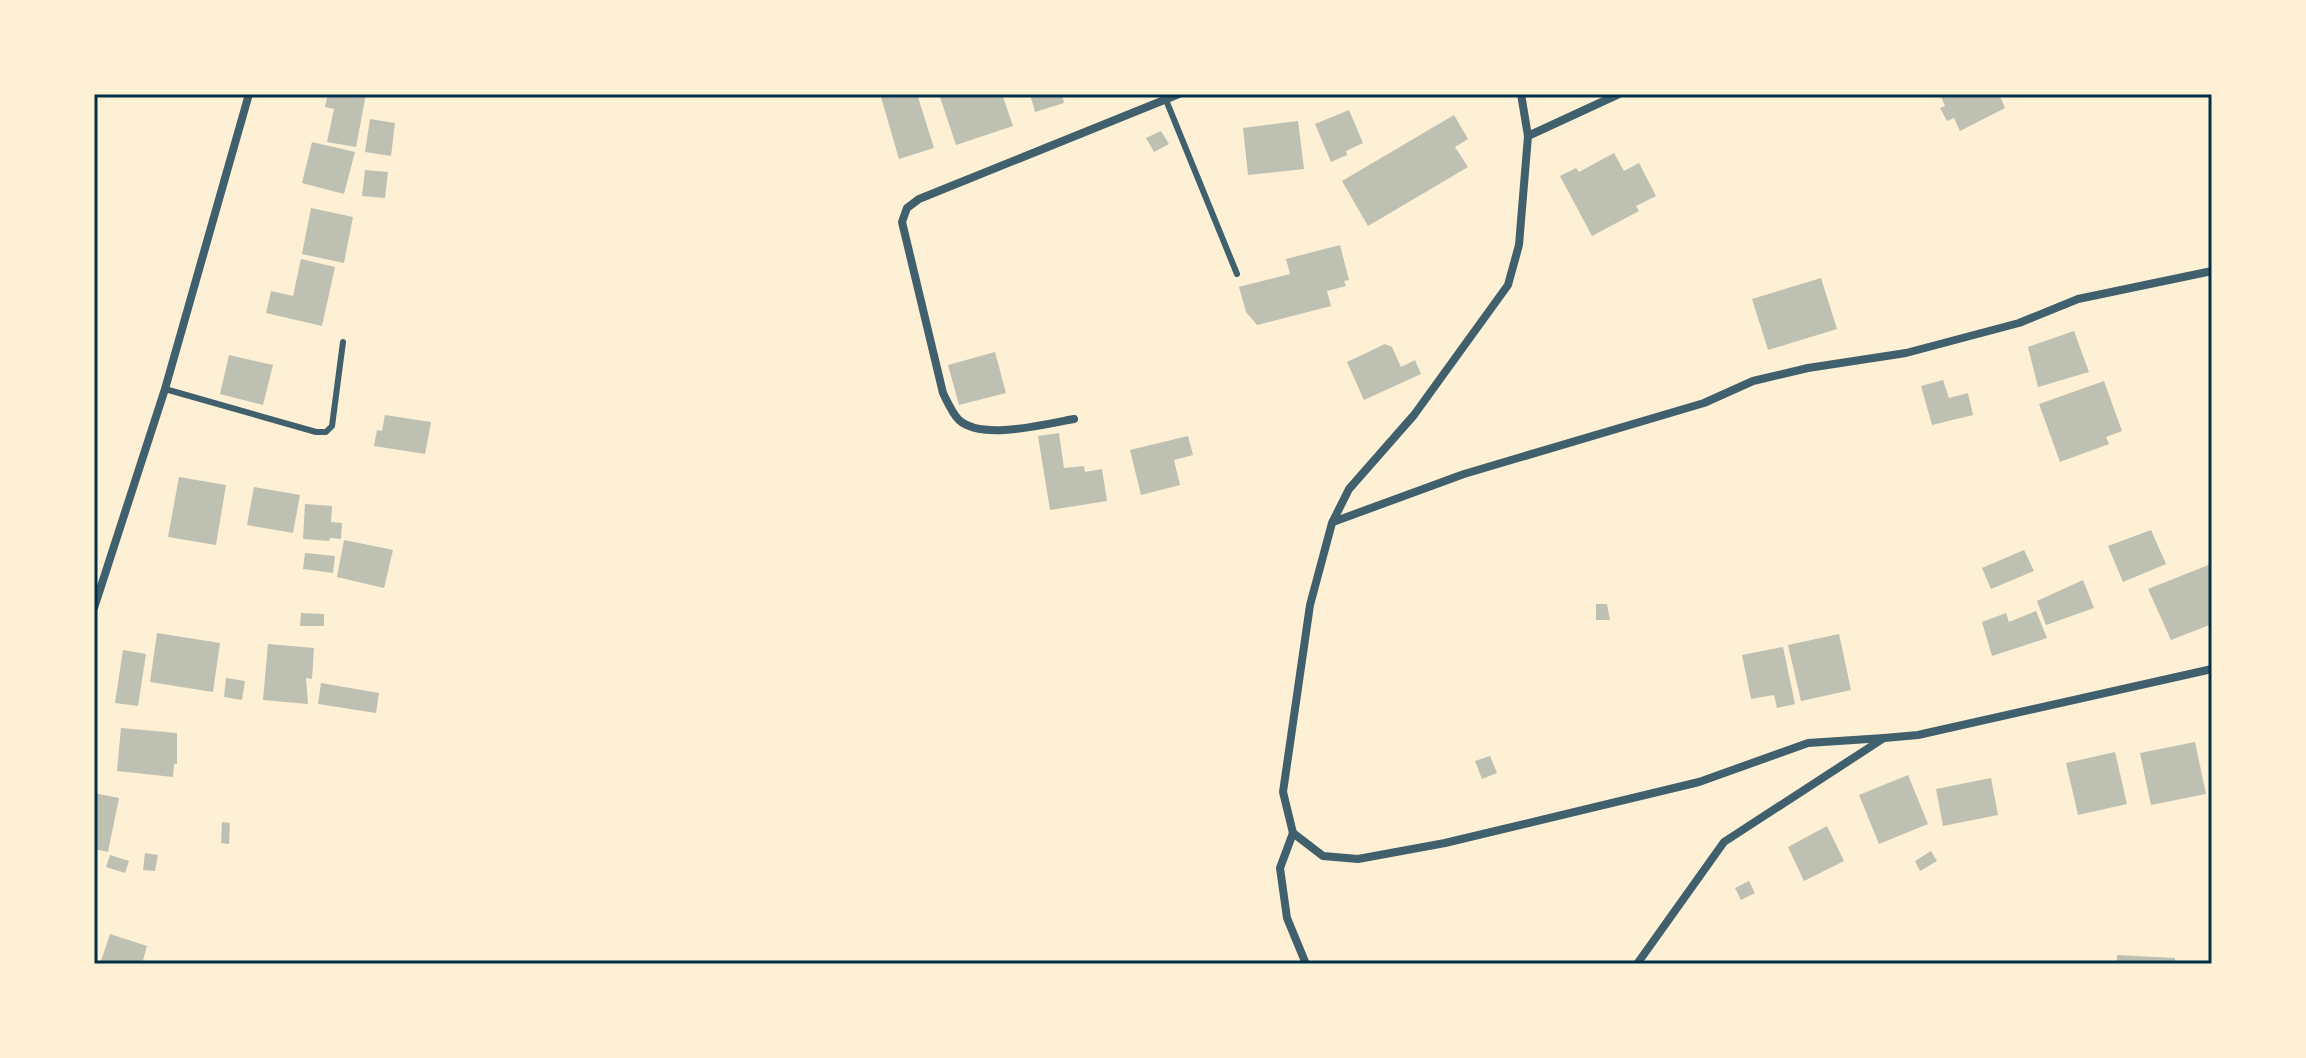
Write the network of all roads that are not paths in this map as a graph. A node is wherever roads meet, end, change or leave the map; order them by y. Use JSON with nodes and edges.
{"nodes":[{"id":1,"x":249,"y":94,"type":"edge"},
{"id":2,"x":1179,"y":94,"type":"edge"},
{"id":3,"x":1521,"y":94,"type":"edge"},
{"id":4,"x":1619,"y":94,"type":"edge"},
{"id":5,"x":1166,"y":100,"type":"junction"},
{"id":6,"x":1528,"y":136,"type":"junction"},
{"id":7,"x":2212,"y":271,"type":"edge"},
{"id":8,"x":1237,"y":274,"type":"dead end"},
{"id":9,"x":343,"y":342,"type":"dead end"},
{"id":10,"x":165,"y":389,"type":"junction"},
{"id":11,"x":1074,"y":419,"type":"dead end"},
{"id":12,"x":1332,"y":523,"type":"junction"},
{"id":13,"x":94,"y":608,"type":"edge"},
{"id":14,"x":2212,"y":669,"type":"edge"},
{"id":15,"x":1884,"y":738,"type":"junction"},
{"id":16,"x":1293,"y":833,"type":"junction"},
{"id":17,"x":1306,"y":964,"type":"edge"},
{"id":18,"x":1637,"y":964,"type":"edge"}],
"edges":[{"from":1,"to":10,"type":"street"},
{"from":2,"to":5,"type":"street"},
{"from":3,"to":6,"type":"street"},
{"from":4,"to":6,"type":"street"},
{"from":5,"to":8,"type":"lane"},
{"from":5,"to":11,"type":"street"},
{"from":6,"to":12,"type":"street"},
{"from":7,"to":12,"type":"street"},
{"from":9,"to":10,"type":"lane"},
{"from":10,"to":13,"type":"street"},
{"from":12,"to":16,"type":"street"},
{"from":14,"to":15,"type":"street"},
{"from":15,"to":16,"type":"street"},
{"from":15,"to":18,"type":"street"},
{"from":16,"to":17,"type":"street"}]}
